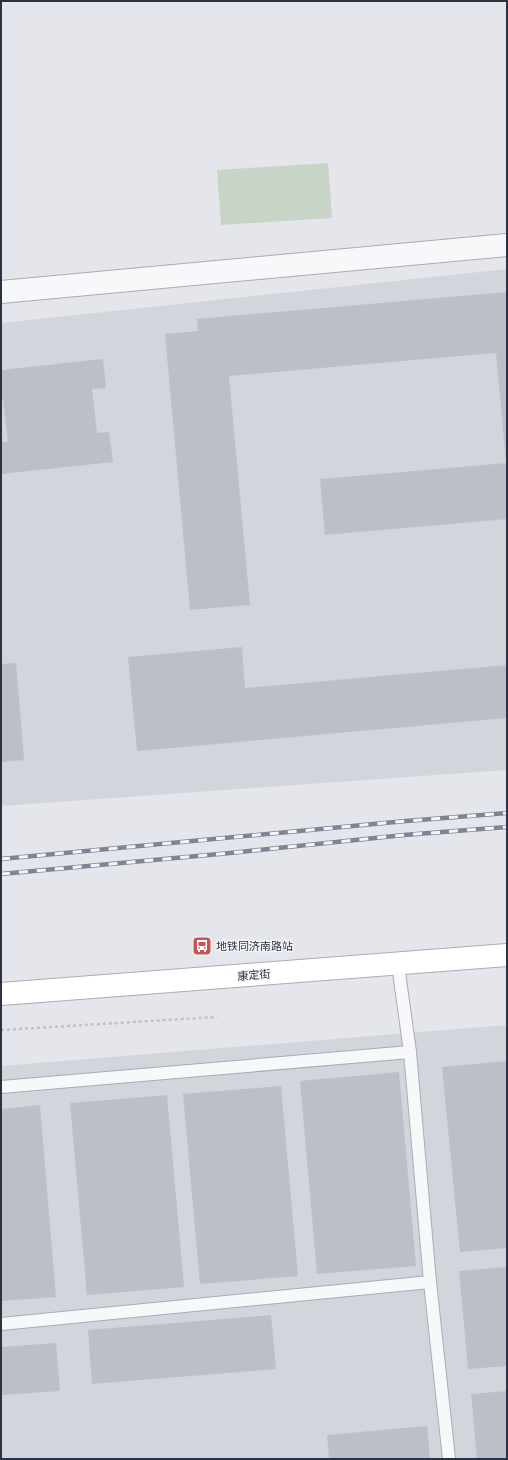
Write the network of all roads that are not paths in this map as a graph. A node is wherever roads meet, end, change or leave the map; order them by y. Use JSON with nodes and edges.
{"nodes":[{"id":1,"x":507,"y":245,"type":"edge"},
{"id":2,"x":1,"y":292,"type":"edge"},
{"id":3,"x":507,"y":955,"type":"edge"},
{"id":4,"x":398,"y":965,"type":"junction"},
{"id":5,"x":1,"y":994,"type":"edge"},
{"id":6,"x":410,"y":1052,"type":"junction"},
{"id":7,"x":1,"y":1088,"type":"edge"},
{"id":8,"x":430,"y":1282,"type":"junction"},
{"id":9,"x":1,"y":1324,"type":"edge"},
{"id":10,"x":449,"y":1459,"type":"edge"}],
"edges":[{"from":1,"to":2,"type":"street"},
{"from":3,"to":4,"type":"main road","name":"康定街"},
{"from":4,"to":5,"type":"main road","name":"康定街"},
{"from":4,"to":6,"type":"lane"},
{"from":6,"to":7,"type":"lane"},
{"from":6,"to":8,"type":"lane"},
{"from":8,"to":9,"type":"lane"},
{"from":8,"to":10,"type":"lane"}]}
